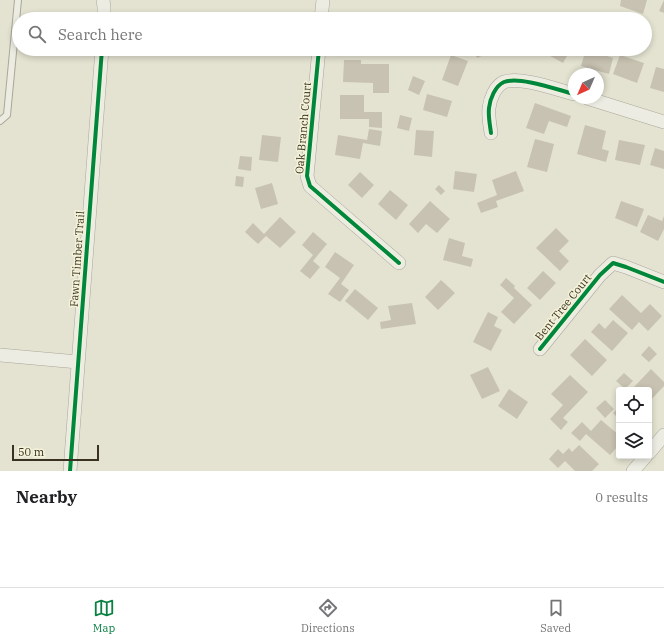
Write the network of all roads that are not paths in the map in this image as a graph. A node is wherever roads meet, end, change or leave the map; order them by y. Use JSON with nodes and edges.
{"nodes":[{"id":1,"x":18,"y":0,"type":"edge"},
{"id":2,"x":102,"y":0,"type":"edge"},
{"id":3,"x":323,"y":0,"type":"edge"},
{"id":4,"x":17,"y":12,"type":"edge"},
{"id":5,"x":104,"y":12,"type":"edge"},
{"id":6,"x":322,"y":12,"type":"edge"},
{"id":7,"x":13,"y":56,"type":"edge"},
{"id":8,"x":101,"y":56,"type":"edge"},
{"id":9,"x":318,"y":56,"type":"edge"},
{"id":10,"x":568,"y":92,"type":"edge"},
{"id":11,"x":604,"y":103,"type":"edge"},
{"id":12,"x":0,"y":121,"type":"edge"},
{"id":13,"x":664,"y":122,"type":"edge"},
{"id":14,"x":491,"y":133,"type":"dead end"},
{"id":15,"x":399,"y":263,"type":"dead end"},
{"id":16,"x":664,"y":282,"type":"edge"},
{"id":17,"x":540,"y":349,"type":"dead end"},
{"id":18,"x":0,"y":355,"type":"edge"},
{"id":19,"x":78,"y":362,"type":"junction"},
{"id":20,"x":664,"y":434,"type":"edge"},
{"id":21,"x":652,"y":448,"type":"edge"},
{"id":22,"x":643,"y":459,"type":"edge"},
{"id":23,"x":70,"y":471,"type":"edge"},
{"id":24,"x":633,"y":471,"type":"edge"}],
"edges":[{"from":1,"to":4,"type":"lane"},
{"from":2,"to":5,"type":"street"},
{"from":3,"to":6,"type":"street"},
{"from":7,"to":12,"type":"lane"},
{"from":8,"to":19,"type":"street","name":"Fawn Timber Trail"},
{"from":9,"to":15,"type":"street","name":"Oak Branch Court"},
{"from":10,"to":14,"type":"street"},
{"from":11,"to":13,"type":"street"},
{"from":16,"to":17,"type":"street","name":"Bent Tree Court"},
{"from":18,"to":19,"type":"street"},
{"from":19,"to":23,"type":"street","name":"Fawn Timber Trail"},
{"from":20,"to":21,"type":"street"},
{"from":22,"to":24,"type":"street"}]}
